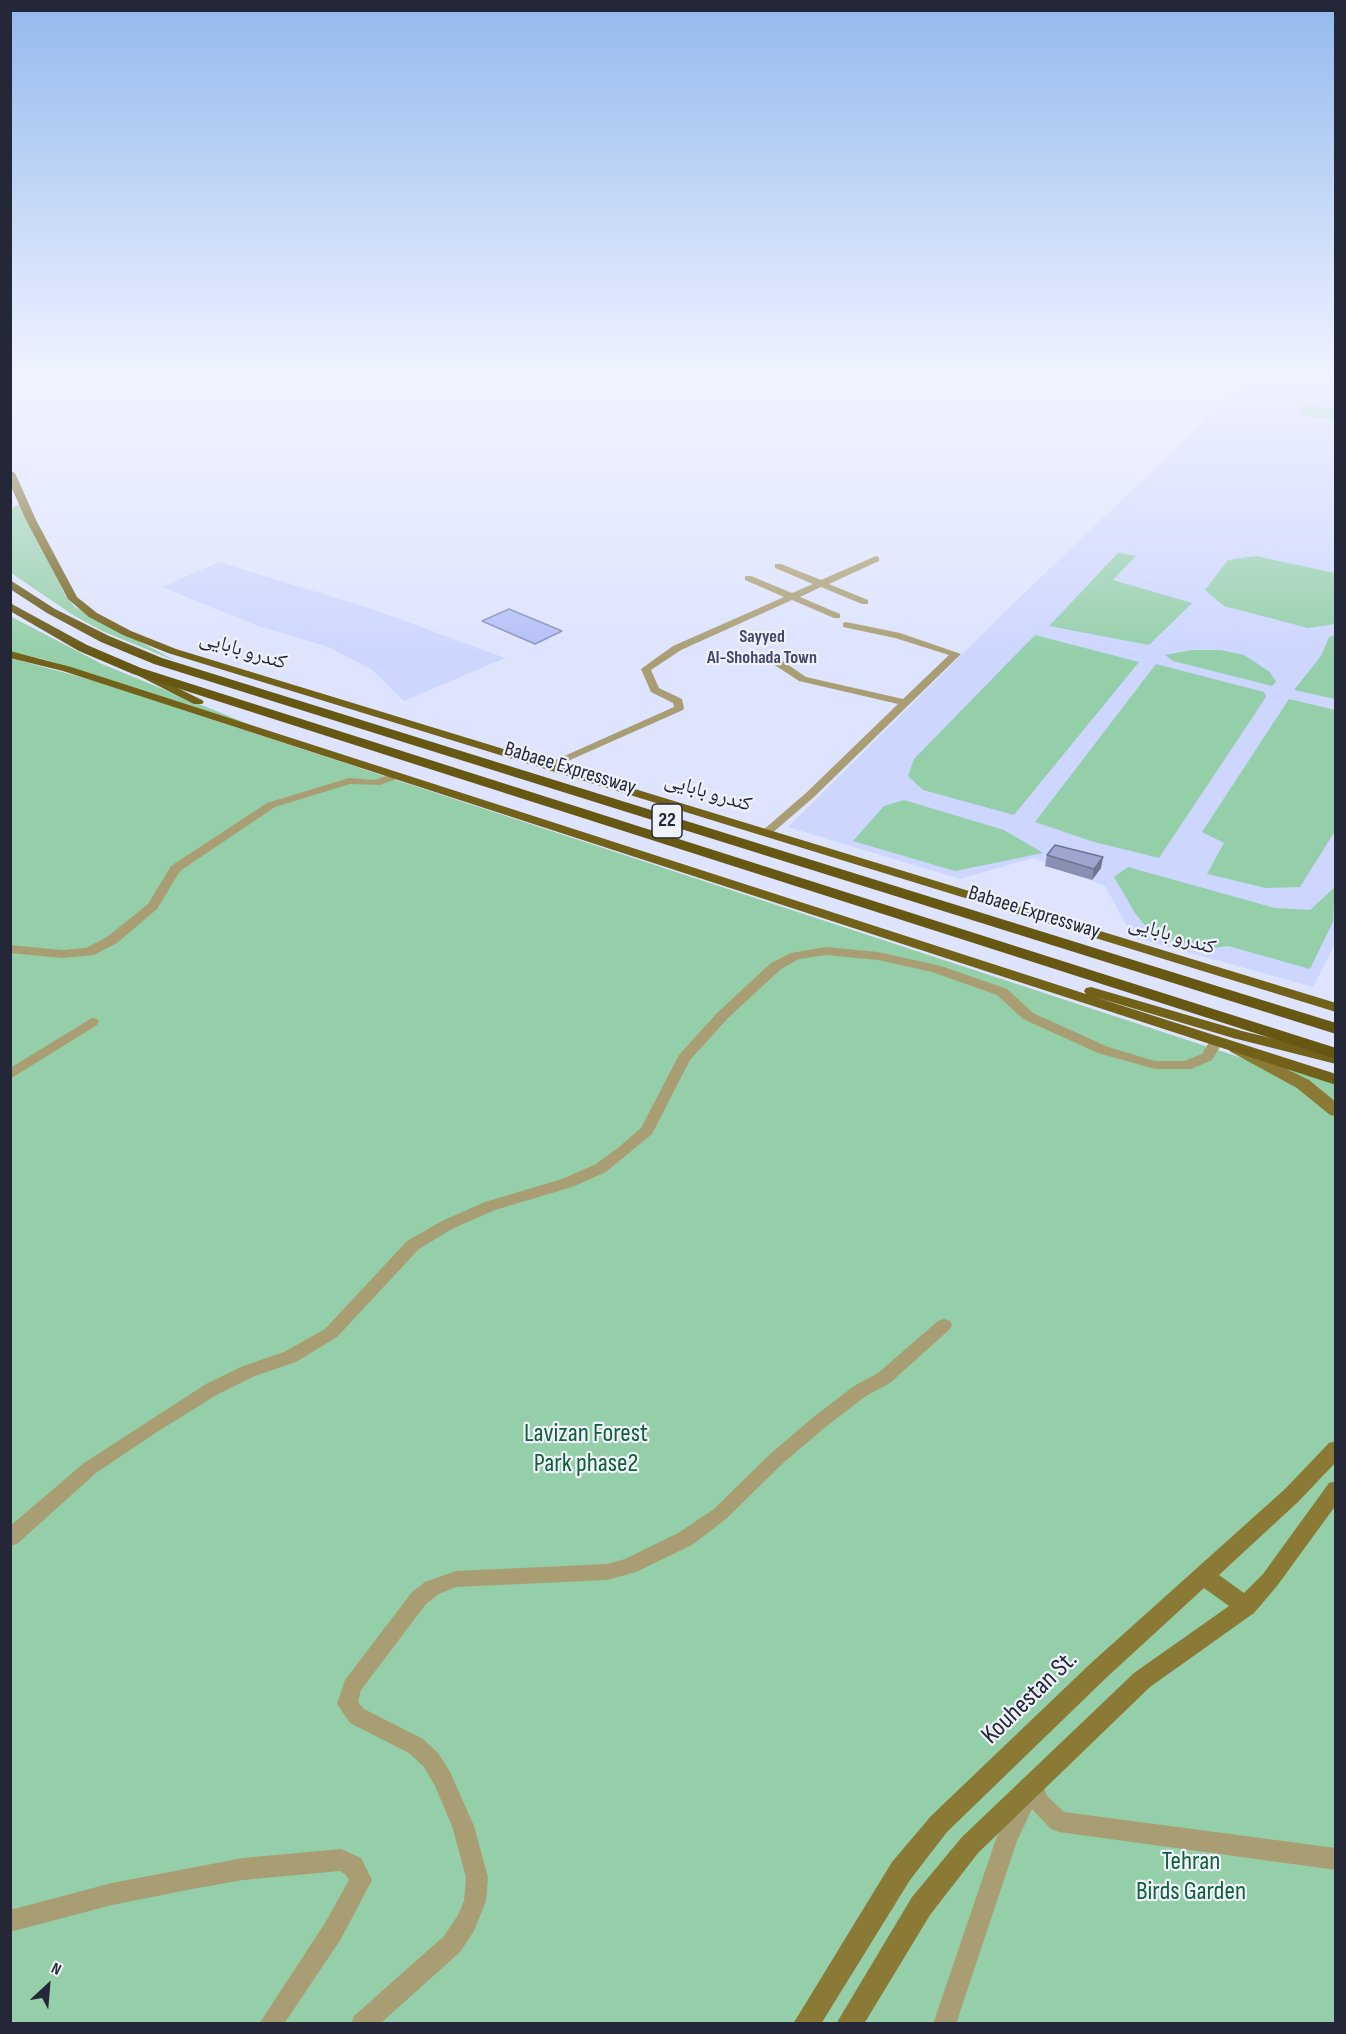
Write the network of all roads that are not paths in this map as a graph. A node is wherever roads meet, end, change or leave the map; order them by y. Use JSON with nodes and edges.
{"nodes":[{"id":1,"x":10,"y":473,"type":"edge"},
{"id":2,"x":876,"y":559,"type":"dead end"},
{"id":3,"x":778,"y":566,"type":"dead end"},
{"id":4,"x":748,"y":578,"type":"dead end"},
{"id":5,"x":10,"y":583,"type":"edge"},
{"id":6,"x":820,"y":584,"type":"junction"},
{"id":7,"x":791,"y":597,"type":"junction"},
{"id":8,"x":865,"y":602,"type":"dead end"},
{"id":9,"x":10,"y":606,"type":"edge"},
{"id":10,"x":837,"y":616,"type":"dead end"},
{"id":11,"x":846,"y":625,"type":"dead end"},
{"id":12,"x":127,"y":633,"type":"junction"},
{"id":13,"x":10,"y":654,"type":"edge"},
{"id":14,"x":777,"y":662,"type":"dead end"},
{"id":15,"x":137,"y":671,"type":"junction"},
{"id":16,"x":225,"y":683,"type":"junction"},
{"id":17,"x":906,"y":703,"type":"junction"},
{"id":18,"x":308,"y":748,"type":"junction"},
{"id":19,"x":548,"y":766,"type":"junction"},
{"id":20,"x":395,"y":776,"type":"junction"},
{"id":21,"x":766,"y":832,"type":"junction"},
{"id":22,"x":817,"y":912,"type":"junction"},
{"id":23,"x":10,"y":949,"type":"edge"},
{"id":24,"x":1335,"y":1008,"type":"edge"},
{"id":25,"x":92,"y":1022,"type":"dead end"},
{"id":26,"x":1335,"y":1029,"type":"edge"},
{"id":27,"x":1216,"y":1042,"type":"junction"},
{"id":28,"x":1233,"y":1048,"type":"junction"},
{"id":29,"x":1335,"y":1054,"type":"edge"},
{"id":30,"x":1335,"y":1059,"type":"edge"},
{"id":31,"x":10,"y":1075,"type":"edge"},
{"id":32,"x":1335,"y":1080,"type":"edge"},
{"id":33,"x":1335,"y":1111,"type":"edge"},
{"id":34,"x":944,"y":1325,"type":"dead end"},
{"id":35,"x":1335,"y":1449,"type":"edge"},
{"id":36,"x":1335,"y":1489,"type":"edge"},
{"id":37,"x":10,"y":1538,"type":"edge"},
{"id":38,"x":1204,"y":1576,"type":"junction"},
{"id":39,"x":1246,"y":1606,"type":"junction"},
{"id":40,"x":1033,"y":1784,"type":"junction"},
{"id":41,"x":1335,"y":1859,"type":"edge"},
{"id":42,"x":10,"y":1921,"type":"edge"},
{"id":43,"x":270,"y":2024,"type":"edge"},
{"id":44,"x":362,"y":2024,"type":"edge"},
{"id":45,"x":806,"y":2024,"type":"edge"},
{"id":46,"x":849,"y":2024,"type":"edge"},
{"id":47,"x":944,"y":2024,"type":"edge"}],
"edges":[{"from":1,"to":12,"type":"main road","name":"کندرو بابایی"},
{"from":2,"to":6,"type":"street"},
{"from":3,"to":6,"type":"street"},
{"from":4,"to":7,"type":"street"},
{"from":5,"to":16,"type":"highway","name":"Babaee Expressway","number":"22"},
{"from":6,"to":7,"type":"street"},
{"from":6,"to":8,"type":"street"},
{"from":7,"to":10,"type":"street"},
{"from":7,"to":19,"type":"street"},
{"from":9,"to":15,"type":"highway","name":"Babaee Expressway","number":"22"},
{"from":11,"to":17,"type":"street"},
{"from":12,"to":16,"type":"main road"},
{"from":12,"to":19,"type":"main road","name":"کندرو بابایی"},
{"from":13,"to":18,"type":"main road"},
{"from":14,"to":17,"type":"street"},
{"from":15,"to":18,"type":"main road"},
{"from":15,"to":29,"type":"highway","name":"Babaee Expressway","number":"22"},
{"from":16,"to":26,"type":"highway","name":"Babaee Expressway","number":"22"},
{"from":17,"to":21,"type":"street"},
{"from":18,"to":20,"type":"main road"},
{"from":19,"to":21,"type":"main road","name":"کندرو بابایی"},
{"from":20,"to":22,"type":"main road"},
{"from":20,"to":23,"type":"street"},
{"from":21,"to":24,"type":"main road","name":"کندرو بابایی"},
{"from":22,"to":27,"type":"main road"},
{"from":22,"to":30,"type":"main road"},
{"from":25,"to":31,"type":"street"},
{"from":27,"to":28,"type":"main road"},
{"from":27,"to":37,"type":"street"},
{"from":28,"to":32,"type":"main road"},
{"from":28,"to":33,"type":"main road"},
{"from":34,"to":44,"type":"street"},
{"from":35,"to":38,"type":"main road","name":"Kouhestan St."},
{"from":36,"to":39,"type":"main road"},
{"from":38,"to":39,"type":"main road"},
{"from":38,"to":45,"type":"main road","name":"Kouhestan St."},
{"from":39,"to":40,"type":"main road"},
{"from":40,"to":41,"type":"street"},
{"from":40,"to":46,"type":"main road"},
{"from":40,"to":47,"type":"street"},
{"from":42,"to":43,"type":"street"}]}
